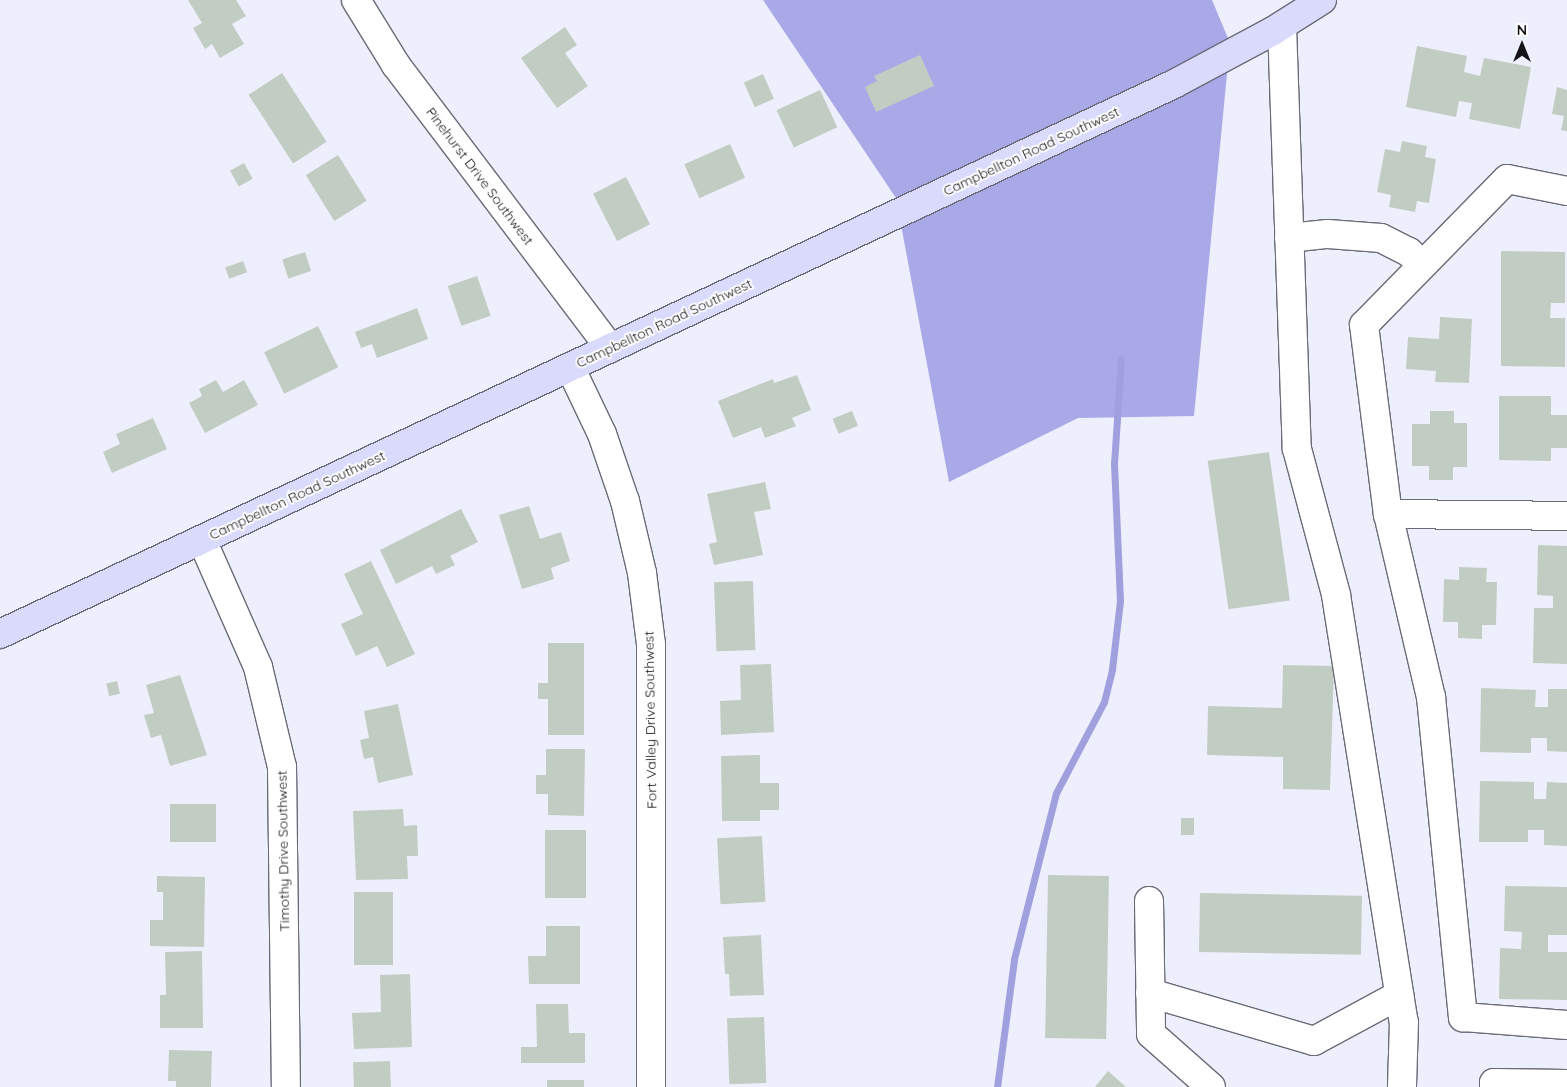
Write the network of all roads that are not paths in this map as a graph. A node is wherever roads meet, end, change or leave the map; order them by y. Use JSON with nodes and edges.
{"nodes":[{"id":1,"x":356,"y":0,"type":"edge"},
{"id":2,"x":1322,"y":0,"type":"edge"},
{"id":3,"x":1282,"y":26,"type":"junction"},
{"id":4,"x":1567,"y":191,"type":"edge"},
{"id":5,"x":1289,"y":238,"type":"junction"},
{"id":6,"x":1421,"y":264,"type":"junction"},
{"id":7,"x":610,"y":348,"type":"junction"},
{"id":8,"x":570,"y":367,"type":"junction"},
{"id":9,"x":1388,"y":514,"type":"junction"},
{"id":10,"x":1567,"y":516,"type":"edge"},
{"id":11,"x":202,"y":540,"type":"junction"},
{"id":12,"x":0,"y":634,"type":"edge"},
{"id":13,"x":1149,"y":901,"type":"dead end"},
{"id":14,"x":1150,"y":993,"type":"junction"},
{"id":15,"x":1399,"y":995,"type":"junction"},
{"id":16,"x":1567,"y":1025,"type":"edge"},
{"id":17,"x":1567,"y":1084,"type":"edge"},
{"id":18,"x":286,"y":1087,"type":"edge"},
{"id":19,"x":651,"y":1087,"type":"edge"},
{"id":20,"x":1211,"y":1087,"type":"edge"},
{"id":21,"x":1402,"y":1087,"type":"edge"},
{"id":22,"x":1494,"y":1087,"type":"edge"}],
"edges":[{"from":1,"to":7,"type":"street","name":"Pinehurst Drive Southwest"},
{"from":2,"to":3,"type":"main road","name":"Campbellton Road Southwest"},
{"from":3,"to":5,"type":"street"},
{"from":3,"to":7,"type":"main road","name":"Campbellton Road Southwest"},
{"from":4,"to":6,"type":"street"},
{"from":5,"to":6,"type":"street"},
{"from":5,"to":15,"type":"street"},
{"from":6,"to":9,"type":"street"},
{"from":7,"to":8,"type":"main road","name":"Campbellton Road Southwest"},
{"from":8,"to":11,"type":"main road","name":"Campbellton Road Southwest"},
{"from":8,"to":19,"type":"street","name":"Fort Valley Drive Southwest"},
{"from":9,"to":10,"type":"street"},
{"from":9,"to":16,"type":"street"},
{"from":11,"to":12,"type":"main road","name":"Campbellton Road Southwest"},
{"from":11,"to":18,"type":"street","name":"Timothy Drive Southwest"},
{"from":13,"to":14,"type":"street"},
{"from":14,"to":15,"type":"street"},
{"from":14,"to":20,"type":"street"},
{"from":15,"to":21,"type":"street"},
{"from":17,"to":22,"type":"street"}]}
